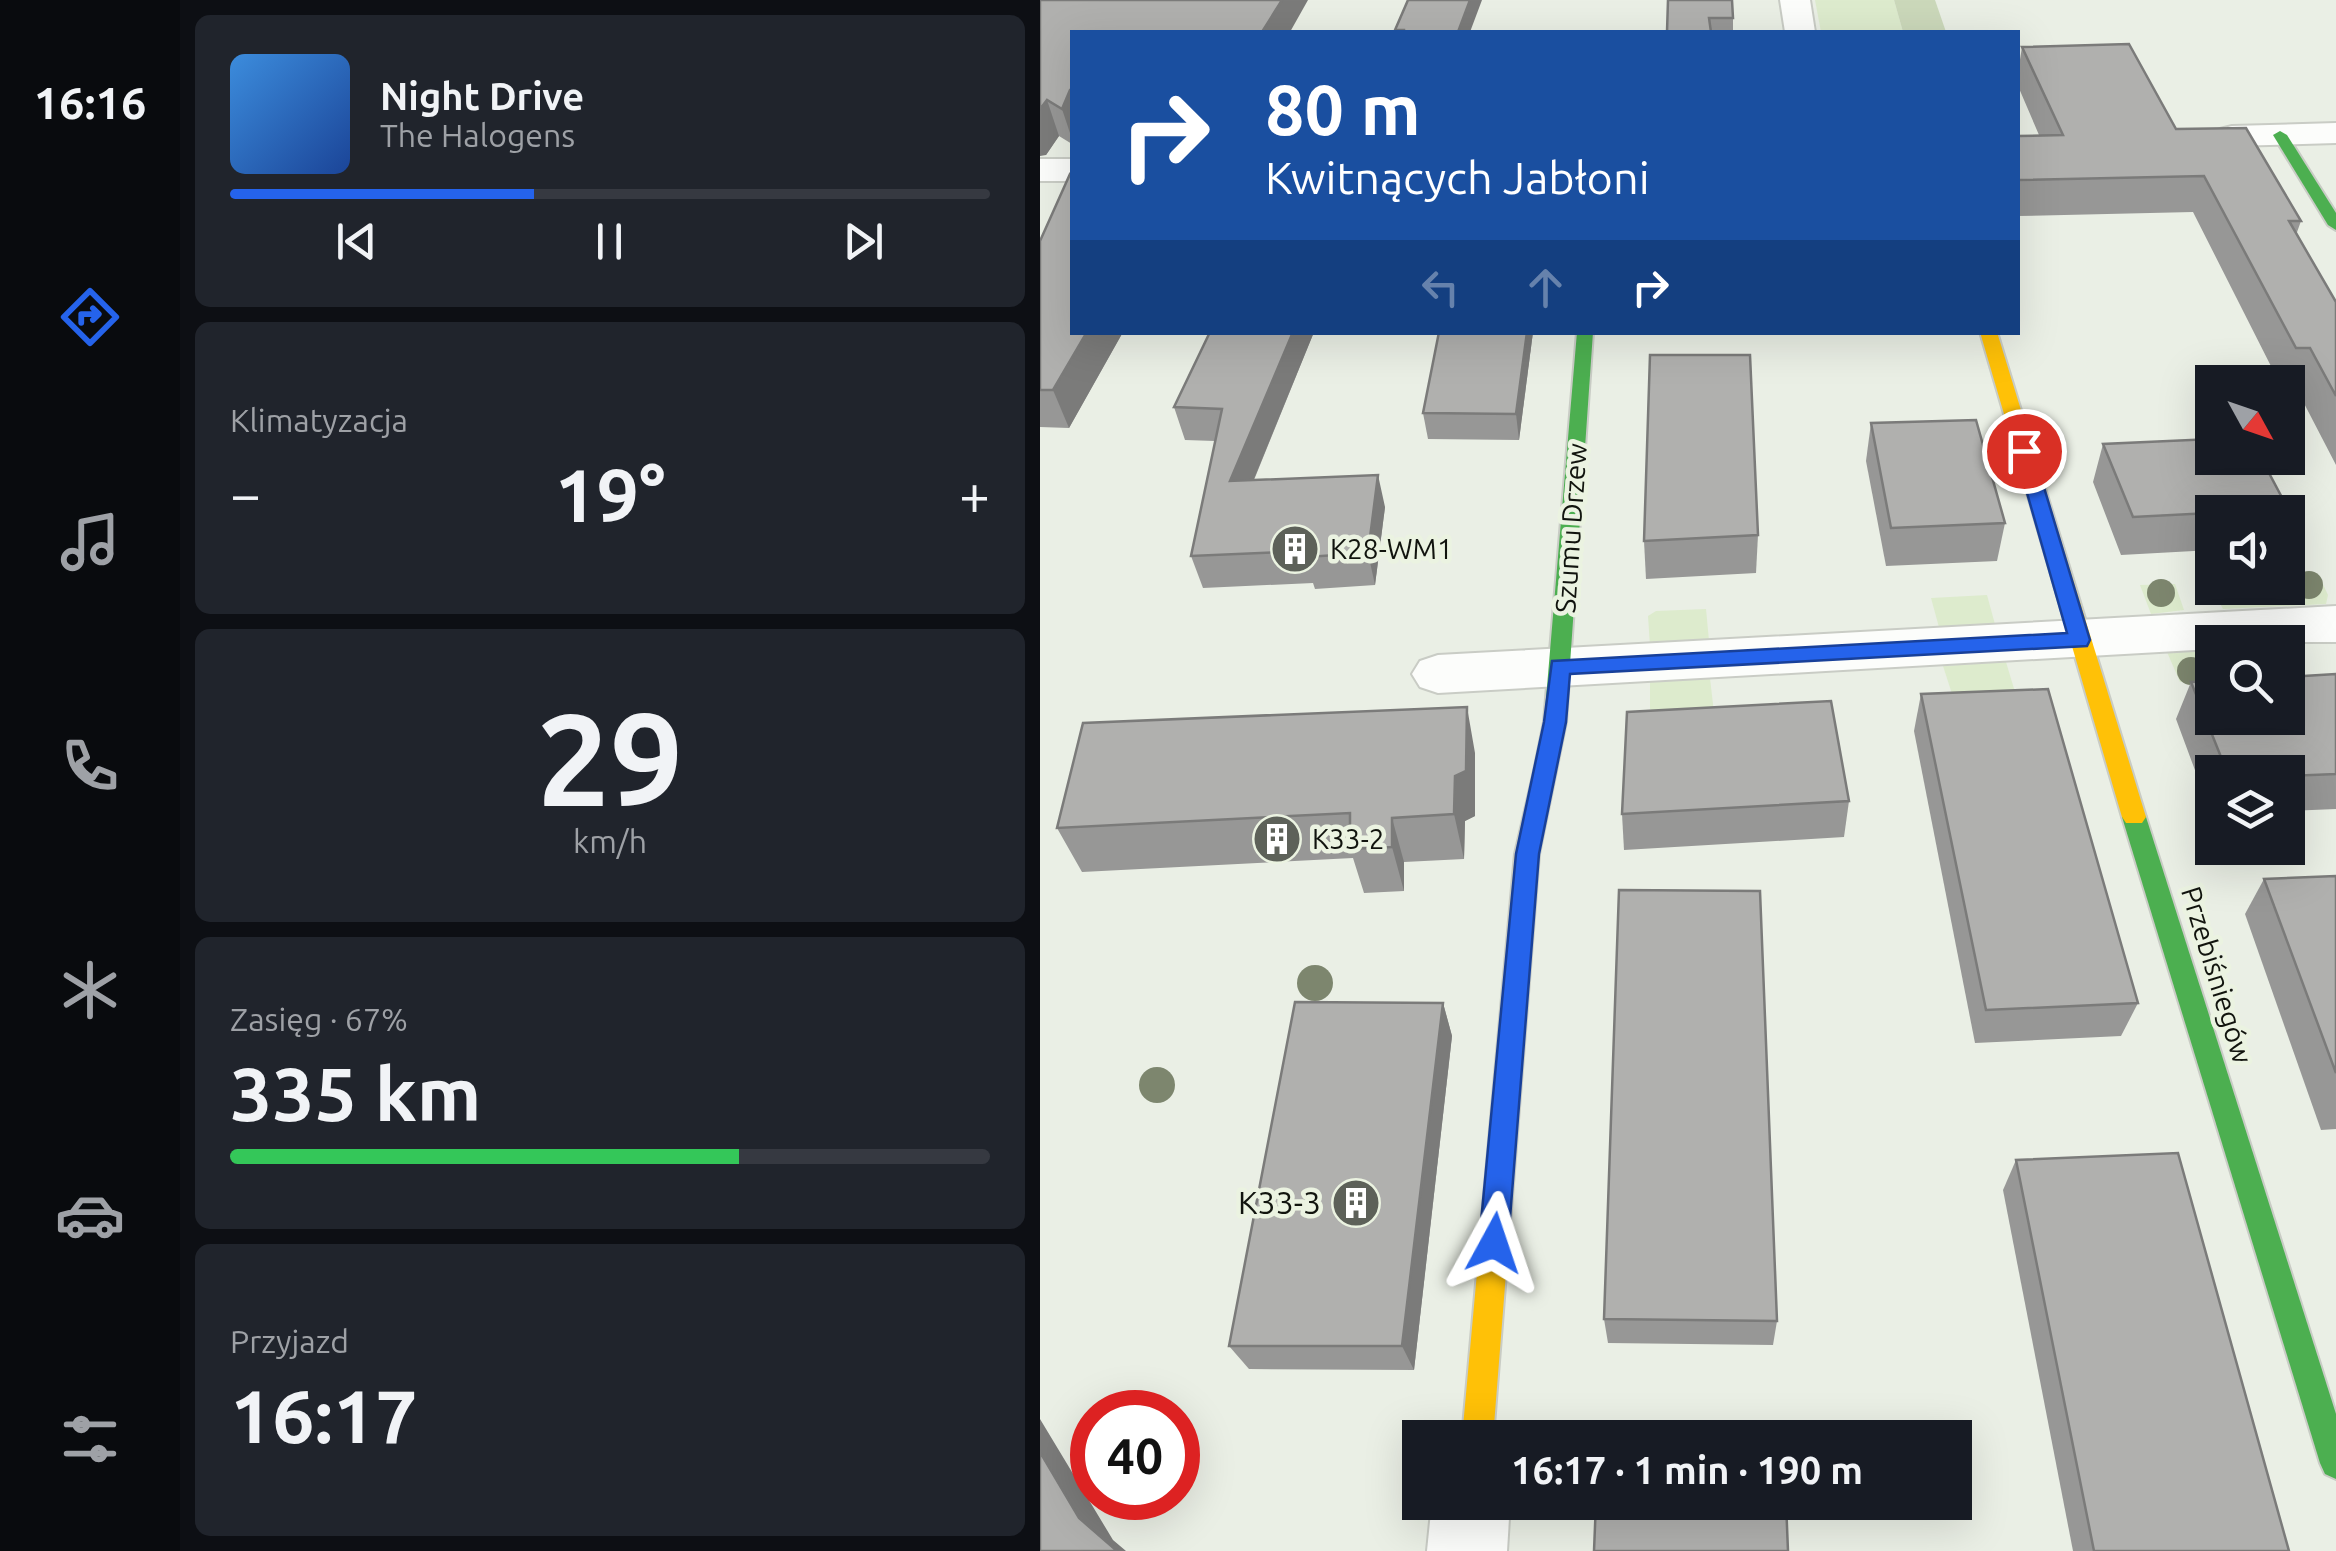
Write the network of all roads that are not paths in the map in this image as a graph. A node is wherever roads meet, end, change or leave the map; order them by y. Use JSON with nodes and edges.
{"nodes":[{"id":1,"x":1795,"y":0,"type":"edge"},
{"id":2,"x":1800,"y":30,"type":"edge"},
{"id":3,"x":2336,"y":133,"type":"edge"},
{"id":4,"x":2280,"y":135,"type":"junction"},
{"id":5,"x":2232,"y":136,"type":"edge"},
{"id":6,"x":1040,"y":170,"type":"edge"},
{"id":7,"x":1070,"y":170,"type":"edge"},
{"id":8,"x":2336,"y":224,"type":"edge"},
{"id":9,"x":1585,"y":335,"type":"edge"},
{"id":10,"x":1989,"y":335,"type":"edge"},
{"id":11,"x":2336,"y":624,"type":"edge"},
{"id":12,"x":2079,"y":640,"type":"junction"},
{"id":13,"x":1560,"y":667,"type":"junction"},
{"id":14,"x":1438,"y":674,"type":"dead end"},
{"id":15,"x":1478,"y":1420,"type":"edge"},
{"id":16,"x":2336,"y":1463,"type":"edge"},
{"id":17,"x":1470,"y":1520,"type":"edge"},
{"id":18,"x":1467,"y":1551,"type":"edge"}],
"edges":[{"from":1,"to":2,"type":"street"},
{"from":3,"to":4,"type":"street"},
{"from":4,"to":5,"type":"street"},
{"from":4,"to":8,"type":"street"},
{"from":6,"to":7,"type":"street"},
{"from":9,"to":13,"type":"street","name":"Szumu Drzew"},
{"from":10,"to":12,"type":"street","name":"Przebiśniegów"},
{"from":11,"to":12,"type":"street"},
{"from":12,"to":13,"type":"street"},
{"from":12,"to":16,"type":"street","name":"Przebiśniegów"},
{"from":13,"to":14,"type":"street"},
{"from":13,"to":15,"type":"street","name":"Szumu Drzew"},
{"from":17,"to":18,"type":"street"}]}
